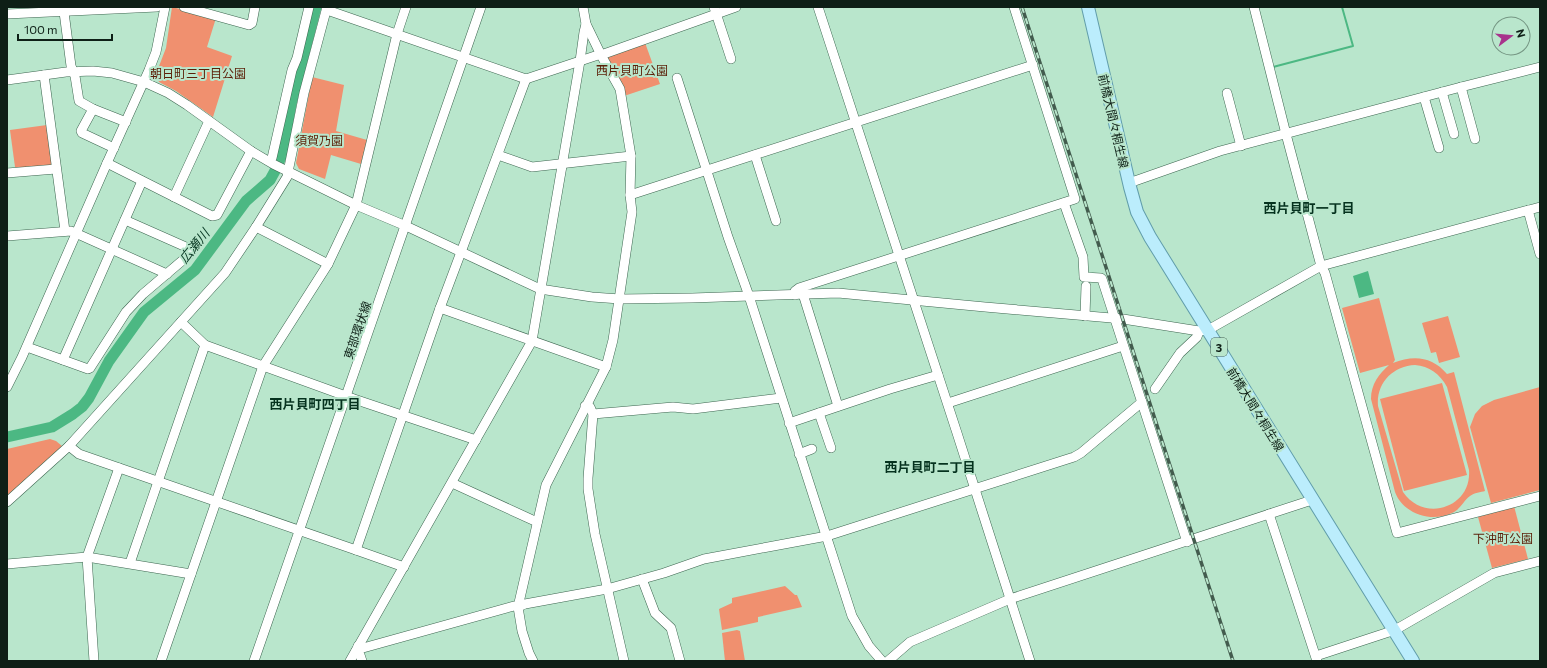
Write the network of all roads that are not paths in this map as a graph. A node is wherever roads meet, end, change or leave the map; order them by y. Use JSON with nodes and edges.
{"nodes":[{"id":1,"x":161,"y":7,"type":"edge"},
{"id":2,"x":184,"y":7,"type":"edge"},
{"id":3,"x":255,"y":7,"type":"edge"},
{"id":4,"x":309,"y":7,"type":"edge"},
{"id":5,"x":406,"y":7,"type":"edge"},
{"id":6,"x":482,"y":7,"type":"edge"},
{"id":7,"x":583,"y":7,"type":"edge"},
{"id":8,"x":736,"y":7,"type":"edge"},
{"id":9,"x":818,"y":7,"type":"edge"},
{"id":10,"x":1014,"y":7,"type":"edge"},
{"id":11,"x":1088,"y":7,"type":"edge"},
{"id":12,"x":1254,"y":7,"type":"edge"},
{"id":13,"x":327,"y":8,"type":"edge"},
{"id":14,"x":715,"y":10,"type":"edge"},
{"id":15,"x":64,"y":12,"type":"junction"},
{"id":16,"x":7,"y":14,"type":"edge"},
{"id":17,"x":586,"y":24,"type":"junction"},
{"id":18,"x":397,"y":34,"type":"junction"},
{"id":19,"x":601,"y":55,"type":"junction"},
{"id":20,"x":464,"y":58,"type":"junction"},
{"id":21,"x":732,"y":59,"type":"dead end"},
{"id":22,"x":580,"y":61,"type":"junction"},
{"id":23,"x":1033,"y":65,"type":"junction"},
{"id":24,"x":1540,"y":68,"type":"edge"},
{"id":25,"x":73,"y":72,"type":"junction"},
{"id":26,"x":44,"y":75,"type":"junction"},
{"id":27,"x":677,"y":78,"type":"dead end"},
{"id":28,"x":7,"y":80,"type":"edge"},
{"id":29,"x":526,"y":80,"type":"junction"},
{"id":30,"x":144,"y":82,"type":"junction"},
{"id":31,"x":1461,"y":87,"type":"junction"},
{"id":32,"x":1442,"y":92,"type":"junction"},
{"id":33,"x":1227,"y":94,"type":"dead end"},
{"id":34,"x":1424,"y":97,"type":"junction"},
{"id":35,"x":93,"y":109,"type":"junction"},
{"id":36,"x":209,"y":121,"type":"junction"},
{"id":37,"x":126,"y":122,"type":"junction"},
{"id":38,"x":856,"y":122,"type":"junction"},
{"id":39,"x":1286,"y":134,"type":"junction"},
{"id":40,"x":1454,"y":134,"type":"dead end"},
{"id":41,"x":1475,"y":139,"type":"dead end"},
{"id":42,"x":1241,"y":146,"type":"junction"},
{"id":43,"x":114,"y":148,"type":"junction"},
{"id":44,"x":1439,"y":148,"type":"dead end"},
{"id":45,"x":251,"y":151,"type":"junction"},
{"id":46,"x":498,"y":155,"type":"junction"},
{"id":47,"x":755,"y":155,"type":"junction"},
{"id":48,"x":631,"y":156,"type":"junction"},
{"id":49,"x":272,"y":161,"type":"junction"},
{"id":50,"x":107,"y":163,"type":"junction"},
{"id":51,"x":563,"y":164,"type":"junction"},
{"id":52,"x":56,"y":169,"type":"junction"},
{"id":53,"x":285,"y":170,"type":"junction"},
{"id":54,"x":707,"y":170,"type":"junction"},
{"id":55,"x":7,"y":173,"type":"edge"},
{"id":56,"x":142,"y":181,"type":"junction"},
{"id":57,"x":1129,"y":183,"type":"junction"},
{"id":58,"x":630,"y":195,"type":"junction"},
{"id":59,"x":174,"y":197,"type":"junction"},
{"id":60,"x":1064,"y":203,"type":"junction"},
{"id":61,"x":356,"y":205,"type":"junction"},
{"id":62,"x":1540,"y":207,"type":"edge"},
{"id":63,"x":1528,"y":210,"type":"junction"},
{"id":64,"x":125,"y":220,"type":"junction"},
{"id":65,"x":776,"y":221,"type":"dead end"},
{"id":66,"x":406,"y":226,"type":"junction"},
{"id":67,"x":256,"y":227,"type":"junction"},
{"id":68,"x":65,"y":231,"type":"junction"},
{"id":69,"x":76,"y":233,"type":"junction"},
{"id":70,"x":7,"y":236,"type":"edge"},
{"id":71,"x":112,"y":249,"type":"junction"},
{"id":72,"x":461,"y":252,"type":"junction"},
{"id":73,"x":1540,"y":254,"type":"edge"},
{"id":74,"x":899,"y":256,"type":"junction"},
{"id":75,"x":328,"y":264,"type":"junction"},
{"id":76,"x":1321,"y":266,"type":"junction"},
{"id":77,"x":167,"y":274,"type":"junction"},
{"id":78,"x":1086,"y":286,"type":"dead end"},
{"id":79,"x":540,"y":288,"type":"junction"},
{"id":80,"x":799,"y":294,"type":"junction"},
{"id":81,"x":749,"y":296,"type":"junction"},
{"id":82,"x":620,"y":299,"type":"junction"},
{"id":83,"x":913,"y":300,"type":"junction"},
{"id":84,"x":440,"y":308,"type":"junction"},
{"id":85,"x":1085,"y":316,"type":"junction"},
{"id":86,"x":1115,"y":318,"type":"junction"},
{"id":87,"x":181,"y":322,"type":"junction"},
{"id":88,"x":1203,"y":330,"type":"junction"},
{"id":89,"x":532,"y":341,"type":"junction"},
{"id":90,"x":205,"y":345,"type":"junction"},
{"id":91,"x":1124,"y":346,"type":"junction"},
{"id":92,"x":26,"y":347,"type":"junction"},
{"id":93,"x":63,"y":360,"type":"junction"},
{"id":94,"x":264,"y":366,"type":"junction"},
{"id":95,"x":606,"y":367,"type":"junction"},
{"id":96,"x":938,"y":375,"type":"junction"},
{"id":97,"x":7,"y":387,"type":"edge"},
{"id":98,"x":1155,"y":389,"type":"dead end"},
{"id":99,"x":347,"y":396,"type":"junction"},
{"id":100,"x":782,"y":398,"type":"junction"},
{"id":101,"x":1142,"y":402,"type":"junction"},
{"id":102,"x":948,"y":403,"type":"junction"},
{"id":103,"x":585,"y":406,"type":"junction"},
{"id":104,"x":838,"y":406,"type":"junction"},
{"id":105,"x":819,"y":413,"type":"junction"},
{"id":106,"x":593,"y":414,"type":"junction"},
{"id":107,"x":403,"y":416,"type":"junction"},
{"id":108,"x":789,"y":423,"type":"junction"},
{"id":109,"x":476,"y":440,"type":"junction"},
{"id":110,"x":69,"y":446,"type":"junction"},
{"id":111,"x":831,"y":448,"type":"dead end"},
{"id":112,"x":812,"y":450,"type":"dead end"},
{"id":113,"x":799,"y":454,"type":"junction"},
{"id":114,"x":120,"y":468,"type":"junction"},
{"id":115,"x":158,"y":480,"type":"junction"},
{"id":116,"x":452,"y":482,"type":"junction"},
{"id":117,"x":975,"y":489,"type":"junction"},
{"id":118,"x":1540,"y":496,"type":"edge"},
{"id":119,"x":1312,"y":500,"type":"junction"},
{"id":120,"x":217,"y":501,"type":"junction"},
{"id":121,"x":7,"y":502,"type":"edge"},
{"id":122,"x":1269,"y":514,"type":"junction"},
{"id":123,"x":537,"y":522,"type":"junction"},
{"id":124,"x":300,"y":531,"type":"junction"},
{"id":125,"x":827,"y":536,"type":"junction"},
{"id":126,"x":1187,"y":542,"type":"junction"},
{"id":127,"x":356,"y":550,"type":"junction"},
{"id":128,"x":87,"y":557,"type":"junction"},
{"id":129,"x":1540,"y":561,"type":"edge"},
{"id":130,"x":130,"y":563,"type":"junction"},
{"id":131,"x":7,"y":564,"type":"edge"},
{"id":132,"x":404,"y":567,"type":"junction"},
{"id":133,"x":191,"y":574,"type":"junction"},
{"id":134,"x":642,"y":579,"type":"junction"},
{"id":135,"x":607,"y":589,"type":"junction"},
{"id":136,"x":1010,"y":599,"type":"junction"},
{"id":137,"x":518,"y":607,"type":"junction"},
{"id":138,"x":1394,"y":630,"type":"junction"},
{"id":139,"x":357,"y":649,"type":"junction"},
{"id":140,"x":1316,"y":658,"type":"edge"},
{"id":141,"x":94,"y":661,"type":"edge"},
{"id":142,"x":161,"y":661,"type":"edge"},
{"id":143,"x":254,"y":661,"type":"edge"},
{"id":144,"x":350,"y":661,"type":"edge"},
{"id":145,"x":362,"y":661,"type":"edge"},
{"id":146,"x":533,"y":661,"type":"edge"},
{"id":147,"x":624,"y":661,"type":"edge"},
{"id":148,"x":680,"y":661,"type":"edge"},
{"id":149,"x":882,"y":661,"type":"edge"},
{"id":150,"x":888,"y":661,"type":"edge"},
{"id":151,"x":1030,"y":661,"type":"edge"},
{"id":152,"x":1413,"y":661,"type":"edge"}],
"edges":[{"from":1,"to":15,"type":"street"},
{"from":1,"to":30,"type":"street"},
{"from":2,"to":3,"type":"street"},
{"from":4,"to":49,"type":"street"},
{"from":5,"to":18,"type":"street"},
{"from":6,"to":20,"type":"street","name":"東部環状線"},
{"from":7,"to":17,"type":"street"},
{"from":8,"to":14,"type":"street"},
{"from":9,"to":38,"type":"street"},
{"from":10,"to":23,"type":"street"},
{"from":11,"to":57,"type":"main road","name":"前橋大間々桐生線","number":"3"},
{"from":12,"to":39,"type":"street"},
{"from":13,"to":18,"type":"street"},
{"from":13,"to":53,"type":"street"},
{"from":14,"to":19,"type":"street"},
{"from":14,"to":21,"type":"street"},
{"from":15,"to":16,"type":"street"},
{"from":15,"to":25,"type":"street"},
{"from":17,"to":19,"type":"street"},
{"from":17,"to":22,"type":"street"},
{"from":18,"to":20,"type":"street"},
{"from":18,"to":61,"type":"street"},
{"from":19,"to":22,"type":"street"},
{"from":19,"to":48,"type":"street"},
{"from":20,"to":29,"type":"street"},
{"from":20,"to":66,"type":"street","name":"東部環状線"},
{"from":22,"to":29,"type":"street"},
{"from":22,"to":51,"type":"street"},
{"from":23,"to":38,"type":"street"},
{"from":23,"to":60,"type":"street"},
{"from":24,"to":31,"type":"street"},
{"from":25,"to":26,"type":"street"},
{"from":25,"to":30,"type":"street"},
{"from":25,"to":35,"type":"street"},
{"from":26,"to":28,"type":"street"},
{"from":26,"to":52,"type":"street"},
{"from":27,"to":54,"type":"street"},
{"from":29,"to":46,"type":"street"},
{"from":30,"to":36,"type":"street"},
{"from":30,"to":37,"type":"street"},
{"from":31,"to":32,"type":"street"},
{"from":31,"to":41,"type":"street"},
{"from":32,"to":34,"type":"street"},
{"from":32,"to":40,"type":"street"},
{"from":33,"to":42,"type":"street"},
{"from":34,"to":39,"type":"street"},
{"from":34,"to":44,"type":"street"},
{"from":35,"to":37,"type":"street"},
{"from":35,"to":43,"type":"street"},
{"from":36,"to":45,"type":"street"},
{"from":36,"to":59,"type":"street"},
{"from":37,"to":43,"type":"street"},
{"from":38,"to":47,"type":"street"},
{"from":38,"to":74,"type":"street"},
{"from":39,"to":42,"type":"street"},
{"from":39,"to":76,"type":"street"},
{"from":42,"to":57,"type":"street"},
{"from":43,"to":50,"type":"street"},
{"from":45,"to":49,"type":"street"},
{"from":45,"to":59,"type":"street"},
{"from":46,"to":51,"type":"street"},
{"from":46,"to":72,"type":"street"},
{"from":47,"to":54,"type":"street"},
{"from":47,"to":65,"type":"street"},
{"from":48,"to":51,"type":"street"},
{"from":48,"to":58,"type":"street"},
{"from":49,"to":53,"type":"street"},
{"from":50,"to":56,"type":"street"},
{"from":50,"to":69,"type":"street"},
{"from":51,"to":79,"type":"street"},
{"from":52,"to":55,"type":"street"},
{"from":52,"to":68,"type":"street"},
{"from":53,"to":61,"type":"street"},
{"from":53,"to":67,"type":"street"},
{"from":54,"to":58,"type":"street"},
{"from":54,"to":81,"type":"street"},
{"from":56,"to":59,"type":"street"},
{"from":56,"to":64,"type":"street"},
{"from":57,"to":88,"type":"main road","name":"前橋大間々桐生線","number":"3"},
{"from":58,"to":82,"type":"street"},
{"from":60,"to":74,"type":"street"},
{"from":60,"to":86,"type":"street"},
{"from":61,"to":66,"type":"street"},
{"from":61,"to":75,"type":"street"},
{"from":62,"to":63,"type":"street"},
{"from":63,"to":73,"type":"street"},
{"from":63,"to":76,"type":"street"},
{"from":64,"to":71,"type":"street"},
{"from":64,"to":77,"type":"street"},
{"from":66,"to":72,"type":"street"},
{"from":66,"to":99,"type":"street","name":"東部環状線"},
{"from":67,"to":75,"type":"street"},
{"from":67,"to":87,"type":"street"},
{"from":68,"to":69,"type":"street"},
{"from":68,"to":70,"type":"street"},
{"from":69,"to":71,"type":"street"},
{"from":69,"to":92,"type":"street"},
{"from":71,"to":77,"type":"street"},
{"from":71,"to":93,"type":"street"},
{"from":72,"to":79,"type":"street"},
{"from":72,"to":84,"type":"street"},
{"from":74,"to":80,"type":"street"},
{"from":74,"to":83,"type":"street"},
{"from":75,"to":94,"type":"street"},
{"from":76,"to":88,"type":"street"},
{"from":76,"to":118,"type":"street"},
{"from":77,"to":93,"type":"street"},
{"from":78,"to":85,"type":"street"},
{"from":79,"to":82,"type":"street"},
{"from":79,"to":89,"type":"street"},
{"from":80,"to":81,"type":"street"},
{"from":80,"to":83,"type":"street"},
{"from":80,"to":104,"type":"street"},
{"from":81,"to":82,"type":"street"},
{"from":81,"to":100,"type":"street"},
{"from":82,"to":95,"type":"street"},
{"from":83,"to":85,"type":"street"},
{"from":83,"to":96,"type":"street"},
{"from":84,"to":89,"type":"street"},
{"from":84,"to":107,"type":"street"},
{"from":85,"to":86,"type":"street"},
{"from":86,"to":88,"type":"street"},
{"from":86,"to":91,"type":"street"},
{"from":87,"to":90,"type":"street"},
{"from":87,"to":110,"type":"street"},
{"from":88,"to":98,"type":"street"},
{"from":88,"to":119,"type":"main road","name":"前橋大間々桐生線","number":"3"},
{"from":89,"to":95,"type":"street"},
{"from":89,"to":109,"type":"street"},
{"from":90,"to":94,"type":"street"},
{"from":90,"to":115,"type":"street"},
{"from":91,"to":101,"type":"street"},
{"from":91,"to":102,"type":"street"},
{"from":92,"to":93,"type":"street"},
{"from":92,"to":97,"type":"street"},
{"from":94,"to":99,"type":"street"},
{"from":94,"to":120,"type":"street"},
{"from":95,"to":103,"type":"street"},
{"from":96,"to":102,"type":"street"},
{"from":96,"to":104,"type":"street"},
{"from":99,"to":107,"type":"street"},
{"from":99,"to":124,"type":"street","name":"東部環状線"},
{"from":100,"to":106,"type":"street"},
{"from":100,"to":108,"type":"street"},
{"from":101,"to":117,"type":"street"},
{"from":101,"to":126,"type":"street"},
{"from":102,"to":117,"type":"street"},
{"from":103,"to":106,"type":"street"},
{"from":103,"to":123,"type":"street"},
{"from":104,"to":105,"type":"street"},
{"from":105,"to":108,"type":"street"},
{"from":105,"to":111,"type":"street"},
{"from":106,"to":135,"type":"street"},
{"from":107,"to":109,"type":"street"},
{"from":107,"to":127,"type":"street"},
{"from":108,"to":113,"type":"street"},
{"from":109,"to":116,"type":"street"},
{"from":110,"to":114,"type":"street"},
{"from":110,"to":121,"type":"street"},
{"from":112,"to":113,"type":"street"},
{"from":113,"to":125,"type":"street"},
{"from":114,"to":115,"type":"street"},
{"from":114,"to":128,"type":"street"},
{"from":115,"to":120,"type":"street"},
{"from":115,"to":130,"type":"street"},
{"from":116,"to":123,"type":"street"},
{"from":116,"to":132,"type":"street"},
{"from":117,"to":125,"type":"street"},
{"from":117,"to":136,"type":"street"},
{"from":119,"to":122,"type":"street"},
{"from":119,"to":138,"type":"main road","name":"前橋大間々桐生線","number":"3"},
{"from":120,"to":124,"type":"street"},
{"from":120,"to":133,"type":"street"},
{"from":122,"to":126,"type":"street"},
{"from":122,"to":140,"type":"street"},
{"from":123,"to":137,"type":"street"},
{"from":124,"to":127,"type":"street"},
{"from":124,"to":143,"type":"street","name":"東部環状線"},
{"from":125,"to":134,"type":"street"},
{"from":125,"to":149,"type":"street"},
{"from":126,"to":136,"type":"street"},
{"from":127,"to":132,"type":"street"},
{"from":128,"to":130,"type":"street"},
{"from":128,"to":131,"type":"street"},
{"from":128,"to":141,"type":"street"},
{"from":129,"to":138,"type":"street"},
{"from":130,"to":133,"type":"street"},
{"from":132,"to":139,"type":"street"},
{"from":133,"to":142,"type":"street"},
{"from":134,"to":135,"type":"street"},
{"from":134,"to":148,"type":"street"},
{"from":135,"to":137,"type":"street"},
{"from":135,"to":147,"type":"street"},
{"from":136,"to":150,"type":"street"},
{"from":136,"to":151,"type":"street"},
{"from":137,"to":139,"type":"street"},
{"from":137,"to":146,"type":"street"},
{"from":138,"to":140,"type":"street"},
{"from":138,"to":152,"type":"main road","name":"前橋大間々桐生線","number":"3"},
{"from":139,"to":144,"type":"street"},
{"from":139,"to":145,"type":"street"}]}
